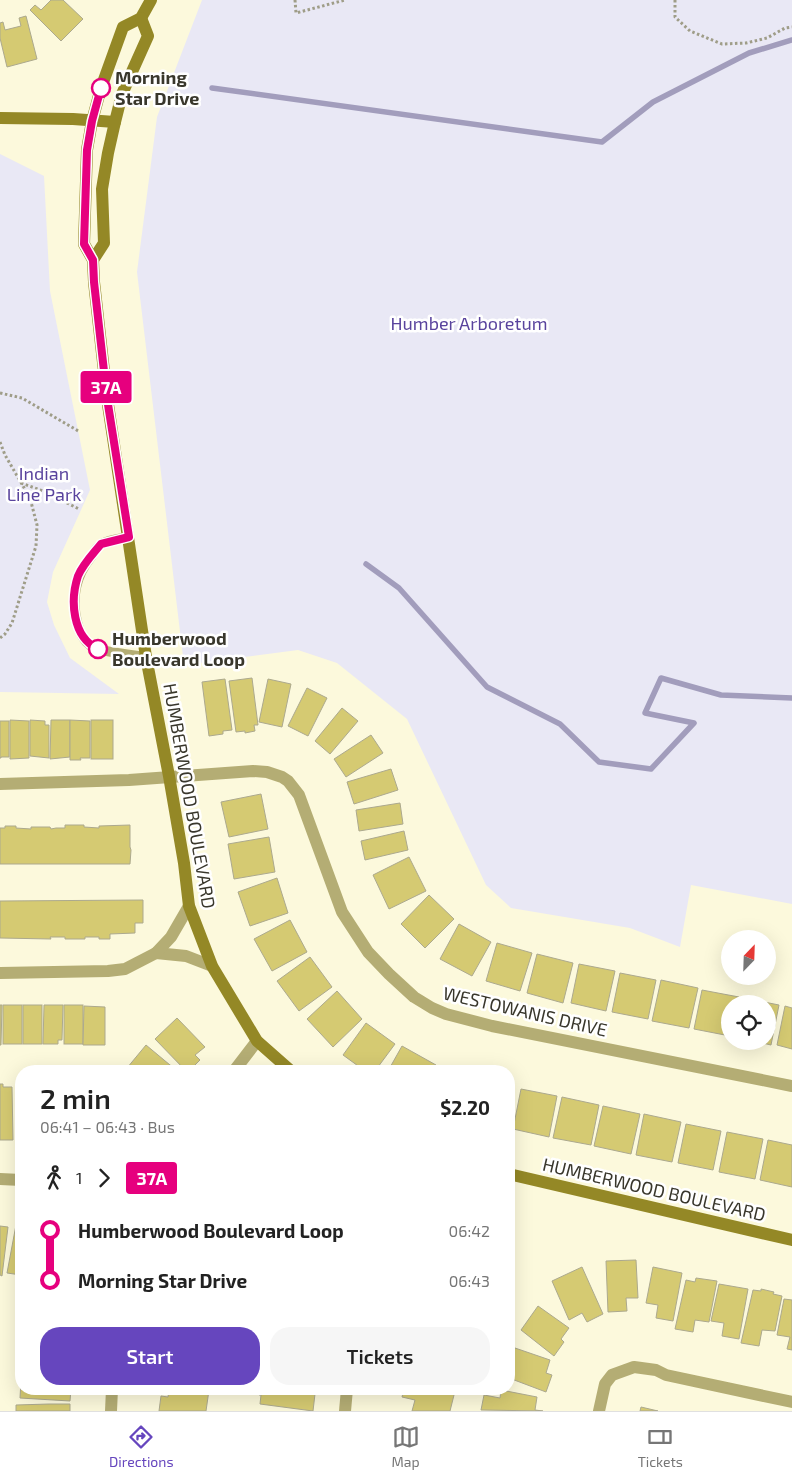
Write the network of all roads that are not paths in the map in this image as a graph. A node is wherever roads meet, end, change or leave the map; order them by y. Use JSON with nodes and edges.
{"nodes":[{"id":1,"x":150,"y":0,"type":"edge"},
{"id":2,"x":141,"y":18,"type":"junction"},
{"id":3,"x":0,"y":118,"type":"edge"},
{"id":4,"x":92,"y":121,"type":"junction"},
{"id":5,"x":114,"y":122,"type":"junction"},
{"id":6,"x":93,"y":260,"type":"junction"},
{"id":7,"x":129,"y":537,"type":"junction"},
{"id":8,"x":146,"y":657,"type":"junction"},
{"id":9,"x":169,"y":776,"type":"junction"},
{"id":10,"x":0,"y":784,"type":"edge"},
{"id":11,"x":189,"y":906,"type":"junction"},
{"id":12,"x":156,"y":953,"type":"junction"},
{"id":13,"x":212,"y":966,"type":"junction"},
{"id":14,"x":0,"y":973,"type":"edge"},
{"id":15,"x":257,"y":1041,"type":"junction"},
{"id":16,"x":239,"y":1065,"type":"edge"},
{"id":17,"x":284,"y":1065,"type":"edge"},
{"id":18,"x":792,"y":1086,"type":"edge"},
{"id":19,"x":515,"y":1175,"type":"edge"},
{"id":20,"x":0,"y":1179,"type":"edge"},
{"id":21,"x":15,"y":1180,"type":"edge"},
{"id":22,"x":792,"y":1240,"type":"edge"},
{"id":23,"x":112,"y":1395,"type":"edge"},
{"id":24,"x":346,"y":1395,"type":"edge"},
{"id":25,"x":792,"y":1402,"type":"edge"},
{"id":26,"x":111,"y":1411,"type":"edge"},
{"id":27,"x":345,"y":1411,"type":"edge"},
{"id":28,"x":599,"y":1411,"type":"edge"}],
"edges":[{"from":1,"to":2,"type":"street"},
{"from":2,"to":4,"type":"street","name":"HUMBERWOOD BOULEVARD"},
{"from":2,"to":5,"type":"street","name":"HUMBERWOOD BOULEVARD"},
{"from":3,"to":4,"type":"street"},
{"from":4,"to":5,"type":"street"},
{"from":4,"to":6,"type":"street","name":"HUMBERWOOD BOULEVARD"},
{"from":5,"to":6,"type":"street","name":"HUMBERWOOD BOULEVARD"},
{"from":6,"to":7,"type":"street","name":"HUMBERWOOD BOULEVARD"},
{"from":7,"to":8,"type":"street","name":"HUMBERWOOD BOULEVARD"},
{"from":7,"to":8,"type":"lane"},
{"from":8,"to":9,"type":"street","name":"HUMBERWOOD BOULEVARD"},
{"from":9,"to":10,"type":"street","name":"WESTOWANIS DRIVE"},
{"from":9,"to":11,"type":"street","name":"HUMBERWOOD BOULEVARD"},
{"from":9,"to":18,"type":"street","name":"WESTOWANIS DRIVE"},
{"from":11,"to":12,"type":"street"},
{"from":11,"to":13,"type":"street","name":"HUMBERWOOD BOULEVARD"},
{"from":12,"to":13,"type":"street"},
{"from":12,"to":14,"type":"street"},
{"from":13,"to":15,"type":"street","name":"HUMBERWOOD BOULEVARD"},
{"from":15,"to":16,"type":"street"},
{"from":15,"to":17,"type":"street","name":"HUMBERWOOD BOULEVARD"},
{"from":19,"to":22,"type":"street","name":"HUMBERWOOD BOULEVARD"},
{"from":20,"to":21,"type":"street"},
{"from":23,"to":26,"type":"street"},
{"from":24,"to":27,"type":"street"},
{"from":25,"to":28,"type":"street"}]}
